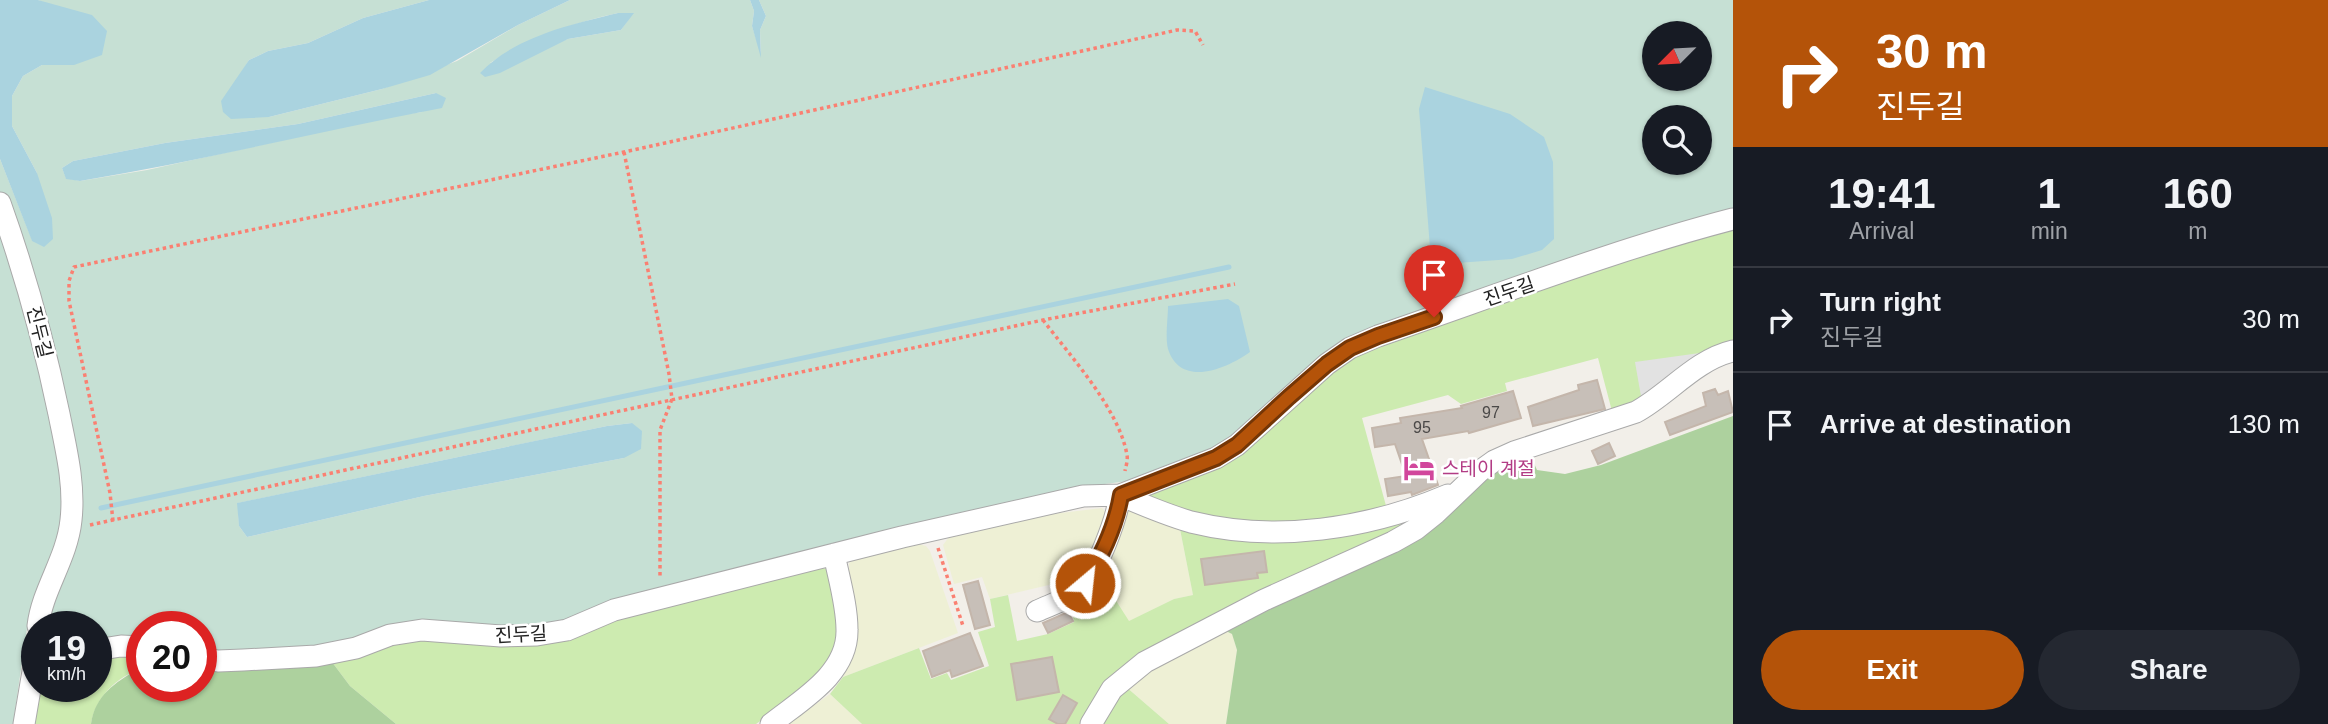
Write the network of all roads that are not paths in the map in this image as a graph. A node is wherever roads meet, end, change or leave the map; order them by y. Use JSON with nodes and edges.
{"nodes":[{"id":1,"x":0,"y":203,"type":"edge"},
{"id":2,"x":1733,"y":219,"type":"edge"},
{"id":3,"x":1733,"y":351,"type":"edge"},
{"id":4,"x":1463,"y":489,"type":"junction"},
{"id":5,"x":1121,"y":495,"type":"junction"},
{"id":6,"x":834,"y":554,"type":"junction"},
{"id":7,"x":41,"y":611,"type":"edge"},
{"id":8,"x":1037,"y":611,"type":"dead end"},
{"id":9,"x":217,"y":661,"type":"edge"},
{"id":10,"x":28,"y":702,"type":"edge"},
{"id":11,"x":24,"y":724,"type":"edge"},
{"id":12,"x":771,"y":724,"type":"edge"},
{"id":13,"x":1091,"y":724,"type":"edge"}],
"edges":[{"from":1,"to":7,"type":"street","name":"진두길"},
{"from":2,"to":5,"type":"street","name":"진두길"},
{"from":3,"to":4,"type":"street","name":"진두길"},
{"from":4,"to":5,"type":"street","name":"진두길"},
{"from":4,"to":13,"type":"street","name":"진두길"},
{"from":5,"to":6,"type":"street","name":"진두길"},
{"from":5,"to":8,"type":"street"},
{"from":6,"to":9,"type":"street","name":"진두길"},
{"from":6,"to":12,"type":"street"},
{"from":10,"to":11,"type":"street"}]}
